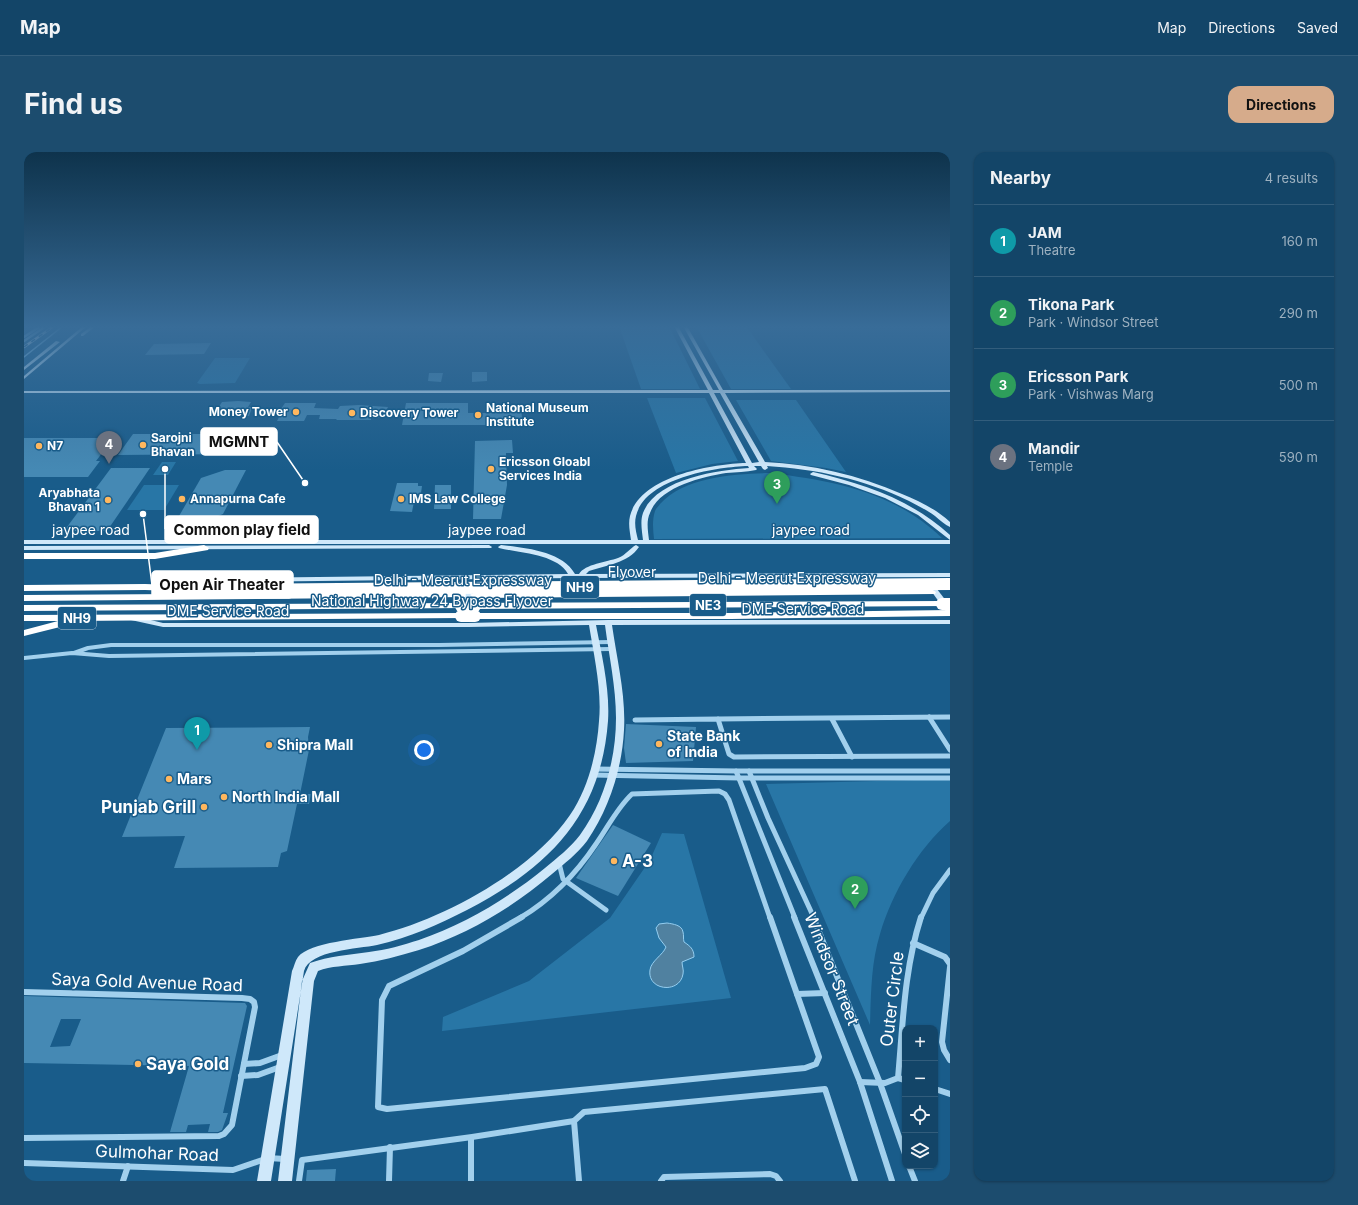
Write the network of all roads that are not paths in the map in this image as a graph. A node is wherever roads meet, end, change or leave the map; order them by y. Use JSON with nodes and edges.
{"nodes":[{"id":1,"x":701,"y":374,"type":"edge"},
{"id":2,"x":712,"y":374,"type":"edge"},
{"id":3,"x":950,"y":391,"type":"edge"},
{"id":4,"x":24,"y":392,"type":"edge"},
{"id":5,"x":712,"y":394,"type":"junction"},
{"id":6,"x":723,"y":394,"type":"junction"},
{"id":7,"x":950,"y":395,"type":"edge"},
{"id":8,"x":24,"y":396,"type":"edge"},
{"id":9,"x":751,"y":466,"type":"junction"},
{"id":10,"x":764,"y":466,"type":"junction"},
{"id":11,"x":950,"y":525,"type":"edge"},
{"id":12,"x":950,"y":538,"type":"edge"},
{"id":13,"x":24,"y":542,"type":"edge"},
{"id":14,"x":33,"y":542,"type":"junction"},
{"id":15,"x":646,"y":542,"type":"junction"},
{"id":16,"x":950,"y":542,"type":"edge"},
{"id":17,"x":635,"y":544,"type":"junction"},
{"id":18,"x":795,"y":544,"type":"junction"},
{"id":19,"x":236,"y":545,"type":"junction"},
{"id":20,"x":501,"y":547,"type":"junction"},
{"id":21,"x":950,"y":547,"type":"edge"},
{"id":22,"x":204,"y":548,"type":"joint"},
{"id":23,"x":26,"y":551,"type":"edge"},
{"id":24,"x":940,"y":575,"type":"junction"},
{"id":25,"x":950,"y":575,"type":"edge"},
{"id":26,"x":573,"y":576,"type":"junction"},
{"id":27,"x":582,"y":576,"type":"junction"},
{"id":28,"x":924,"y":576,"type":"junction"},
{"id":29,"x":468,"y":578,"type":"junction"},
{"id":30,"x":950,"y":584,"type":"edge"},
{"id":31,"x":145,"y":587,"type":"junction"},
{"id":32,"x":24,"y":588,"type":"edge"},
{"id":33,"x":950,"y":588,"type":"edge"},
{"id":34,"x":950,"y":592,"type":"edge"},
{"id":35,"x":24,"y":598,"type":"edge"},
{"id":36,"x":461,"y":600,"type":"junction"},
{"id":37,"x":475,"y":600,"type":"junction"},
{"id":38,"x":24,"y":608,"type":"edge"},
{"id":39,"x":948,"y":608,"type":"edge"},
{"id":40,"x":130,"y":617,"type":"junction"},
{"id":41,"x":24,"y":618,"type":"edge"},
{"id":42,"x":89,"y":618,"type":"junction"},
{"id":43,"x":608,"y":622,"type":"junction"},
{"id":44,"x":950,"y":622,"type":"edge"},
{"id":45,"x":592,"y":623,"type":"junction"},
{"id":46,"x":468,"y":625,"type":"junction"},
{"id":47,"x":24,"y":633,"type":"edge"},
{"id":48,"x":369,"y":645,"type":"junction"},
{"id":49,"x":596,"y":645,"type":"junction"},
{"id":50,"x":611,"y":645,"type":"junction"},
{"id":51,"x":367,"y":652,"type":"junction"},
{"id":52,"x":72,"y":653,"type":"junction"},
{"id":53,"x":24,"y":658,"type":"edge"},
{"id":54,"x":929,"y":717,"type":"junction"},
{"id":55,"x":950,"y":717,"type":"edge"},
{"id":56,"x":718,"y":719,"type":"junction"},
{"id":57,"x":832,"y":719,"type":"junction"},
{"id":58,"x":635,"y":720,"type":"dead end"},
{"id":59,"x":950,"y":750,"type":"edge"},
{"id":60,"x":950,"y":756,"type":"edge"},
{"id":61,"x":852,"y":757,"type":"junction"},
{"id":62,"x":736,"y":771,"type":"junction"},
{"id":63,"x":749,"y":771,"type":"junction"},
{"id":64,"x":906,"y":771,"type":"junction"},
{"id":65,"x":950,"y":771,"type":"edge"},
{"id":66,"x":594,"y":772,"type":"junction"},
{"id":67,"x":613,"y":772,"type":"junction"},
{"id":68,"x":739,"y":778,"type":"junction"},
{"id":69,"x":752,"y":778,"type":"junction"},
{"id":70,"x":910,"y":778,"type":"junction"},
{"id":71,"x":950,"y":778,"type":"edge"},
{"id":72,"x":559,"y":863,"type":"junction"},
{"id":73,"x":950,"y":870,"type":"edge"},
{"id":74,"x":567,"y":882,"type":"junction"},
{"id":75,"x":606,"y":910,"type":"dead end"},
{"id":76,"x":913,"y":944,"type":"junction"},
{"id":77,"x":950,"y":964,"type":"edge"},
{"id":78,"x":950,"y":967,"type":"edge"},
{"id":79,"x":24,"y":992,"type":"edge"},
{"id":80,"x":825,"y":993,"type":"junction"},
{"id":81,"x":797,"y":994,"type":"junction"},
{"id":82,"x":284,"y":1060,"type":"junction"},
{"id":83,"x":950,"y":1060,"type":"edge"},
{"id":84,"x":244,"y":1064,"type":"junction"},
{"id":85,"x":241,"y":1076,"type":"junction"},
{"id":86,"x":898,"y":1078,"type":"junction"},
{"id":87,"x":902,"y":1079,"type":"edge"},
{"id":88,"x":860,"y":1082,"type":"junction"},
{"id":89,"x":880,"y":1083,"type":"junction"},
{"id":90,"x":938,"y":1090,"type":"edge"},
{"id":91,"x":950,"y":1094,"type":"edge"},
{"id":92,"x":574,"y":1121,"type":"junction"},
{"id":93,"x":24,"y":1138,"type":"edge"},
{"id":94,"x":471,"y":1138,"type":"junction"},
{"id":95,"x":902,"y":1145,"type":"edge"},
{"id":96,"x":390,"y":1147,"type":"junction"},
{"id":97,"x":268,"y":1158,"type":"junction"},
{"id":98,"x":287,"y":1159,"type":"junction"},
{"id":99,"x":24,"y":1163,"type":"edge"},
{"id":100,"x":128,"y":1166,"type":"junction"},
{"id":101,"x":910,"y":1169,"type":"edge"},
{"id":102,"x":123,"y":1181,"type":"edge"},
{"id":103,"x":264,"y":1181,"type":"edge"},
{"id":104,"x":284,"y":1181,"type":"edge"},
{"id":105,"x":299,"y":1181,"type":"edge"},
{"id":106,"x":389,"y":1181,"type":"edge"},
{"id":107,"x":471,"y":1181,"type":"edge"},
{"id":108,"x":579,"y":1181,"type":"edge"},
{"id":109,"x":661,"y":1181,"type":"edge"},
{"id":110,"x":780,"y":1181,"type":"edge"},
{"id":111,"x":855,"y":1181,"type":"edge"},
{"id":112,"x":892,"y":1181,"type":"edge"},
{"id":113,"x":915,"y":1181,"type":"edge"}],
"edges":[{"from":1,"to":5,"type":"street"},
{"from":2,"to":6,"type":"street"},
{"from":3,"to":6,"type":"street"},
{"from":4,"to":5,"type":"street"},
{"from":5,"to":6,"type":"street"},
{"from":5,"to":8,"type":"street"},
{"from":5,"to":9,"type":"street"},
{"from":6,"to":7,"type":"street"},
{"from":6,"to":10,"type":"street"},
{"from":9,"to":10,"type":"street"},
{"from":9,"to":15,"type":"street"},
{"from":9,"to":17,"type":"street"},
{"from":10,"to":11,"type":"street"},
{"from":10,"to":12,"type":"street"},
{"from":13,"to":14,"type":"street","name":"jaypee road"},
{"from":14,"to":19,"type":"street","name":"jaypee road"},
{"from":14,"to":23,"type":"street"},
{"from":15,"to":17,"type":"street","name":"jaypee road"},
{"from":15,"to":18,"type":"street","name":"jaypee road"},
{"from":16,"to":18,"type":"street","name":"jaypee road"},
{"from":17,"to":18,"type":"street"},
{"from":17,"to":19,"type":"street","name":"jaypee road"},
{"from":17,"to":20,"type":"street"},
{"from":17,"to":27,"type":"street"},
{"from":18,"to":21,"type":"street"},
{"from":19,"to":20,"type":"street"},
{"from":19,"to":22,"type":"street"},
{"from":20,"to":26,"type":"street"},
{"from":22,"to":23,"type":"highway"},
{"from":24,"to":25,"type":"street","name":"DME Service Road"},
{"from":24,"to":28,"type":"street","name":"DME Service Road"},
{"from":24,"to":33,"type":"street"},
{"from":26,"to":27,"type":"street","name":"DME Service Road"},
{"from":26,"to":29,"type":"street","name":"DME Service Road"},
{"from":27,"to":28,"type":"street","name":"DME Service Road"},
{"from":28,"to":39,"type":"street"},
{"from":29,"to":31,"type":"street","name":"DME Service Road"},
{"from":29,"to":46,"type":"street"},
{"from":30,"to":31,"type":"highway","name":"Flyover","number":"NH9","bridge":true},
{"from":31,"to":32,"type":"highway","name":"Flyover"},
{"from":34,"to":37,"type":"highway","name":"Delhi - Meerut Expressway","number":"NE3"},
{"from":35,"to":36,"type":"highway","name":"Delhi - Meerut Expressway","number":"NE3"},
{"from":36,"to":37,"type":"highway","name":"Delhi - Meerut Expressway","number":"NE3","bridge":true},
{"from":36,"to":38,"type":"highway","name":"Delhi - Meerut Expressway","number":"NE3"},
{"from":37,"to":39,"type":"highway","name":"Delhi - Meerut Expressway","number":"NE3"},
{"from":39,"to":40,"type":"highway","name":"National Highway 24 Bypass Flyover","number":"NH9","bridge":true},
{"from":40,"to":42,"type":"highway","number":"NH9"},
{"from":40,"to":46,"type":"street","name":"DME Service Road"},
{"from":41,"to":42,"type":"highway","number":"NH9"},
{"from":42,"to":47,"type":"highway"},
{"from":43,"to":44,"type":"street","name":"DME Service Road"},
{"from":43,"to":45,"type":"street","name":"DME Service Road"},
{"from":43,"to":50,"type":"street"},
{"from":45,"to":46,"type":"street","name":"DME Service Road"},
{"from":45,"to":49,"type":"street"},
{"from":48,"to":49,"type":"street"},
{"from":48,"to":51,"type":"street"},
{"from":48,"to":52,"type":"street"},
{"from":49,"to":50,"type":"street"},
{"from":49,"to":50,"type":"street"},
{"from":49,"to":51,"type":"street"},
{"from":49,"to":66,"type":"street"},
{"from":50,"to":67,"type":"street"},
{"from":51,"to":52,"type":"street"},
{"from":52,"to":53,"type":"street"},
{"from":54,"to":55,"type":"street"},
{"from":54,"to":57,"type":"street"},
{"from":54,"to":59,"type":"street"},
{"from":56,"to":57,"type":"street"},
{"from":56,"to":58,"type":"street"},
{"from":56,"to":61,"type":"street"},
{"from":57,"to":61,"type":"street"},
{"from":60,"to":61,"type":"street"},
{"from":62,"to":63,"type":"street"},
{"from":62,"to":67,"type":"street"},
{"from":62,"to":68,"type":"street","name":"Windsor Street"},
{"from":63,"to":64,"type":"street"},
{"from":63,"to":69,"type":"street","name":"Windsor Street"},
{"from":64,"to":65,"type":"street"},
{"from":64,"to":70,"type":"street"},
{"from":66,"to":67,"type":"street"},
{"from":66,"to":82,"type":"street"},
{"from":67,"to":68,"type":"street"},
{"from":67,"to":72,"type":"street"},
{"from":68,"to":69,"type":"street"},
{"from":68,"to":80,"type":"street","name":"Windsor Street"},
{"from":69,"to":70,"type":"street"},
{"from":69,"to":89,"type":"street","name":"Windsor Street"},
{"from":70,"to":71,"type":"street"},
{"from":72,"to":74,"type":"street"},
{"from":72,"to":98,"type":"street"},
{"from":73,"to":76,"type":"street","name":"Outer Circle"},
{"from":74,"to":75,"type":"street"},
{"from":74,"to":81,"type":"street"},
{"from":74,"to":81,"type":"street"},
{"from":76,"to":77,"type":"street"},
{"from":76,"to":86,"type":"street","name":"Outer Circle"},
{"from":78,"to":83,"type":"street"},
{"from":79,"to":84,"type":"street","name":"Saya Gold Avenue Road"},
{"from":80,"to":81,"type":"street"},
{"from":80,"to":88,"type":"street","name":"Windsor Street"},
{"from":82,"to":84,"type":"street"},
{"from":82,"to":85,"type":"street"},
{"from":82,"to":97,"type":"street"},
{"from":84,"to":85,"type":"street","name":"Saya Gold Avenue Road"},
{"from":85,"to":93,"type":"street","name":"Saya Gold Avenue Road"},
{"from":86,"to":87,"type":"street"},
{"from":86,"to":89,"type":"street"},
{"from":88,"to":89,"type":"street"},
{"from":88,"to":112,"type":"street","name":"Windsor Street"},
{"from":89,"to":95,"type":"street","name":"Windsor Street"},
{"from":90,"to":91,"type":"street"},
{"from":92,"to":94,"type":"street"},
{"from":92,"to":108,"type":"street"},
{"from":92,"to":111,"type":"street"},
{"from":94,"to":96,"type":"street"},
{"from":94,"to":107,"type":"street"},
{"from":96,"to":105,"type":"street"},
{"from":96,"to":106,"type":"street"},
{"from":97,"to":98,"type":"street","name":"Gulmohar Road"},
{"from":97,"to":100,"type":"street","name":"Gulmohar Road"},
{"from":97,"to":103,"type":"street"},
{"from":98,"to":104,"type":"street"},
{"from":99,"to":100,"type":"street","name":"Gulmohar Road"},
{"from":100,"to":102,"type":"street"},
{"from":101,"to":113,"type":"street"},
{"from":109,"to":110,"type":"street"}]}
